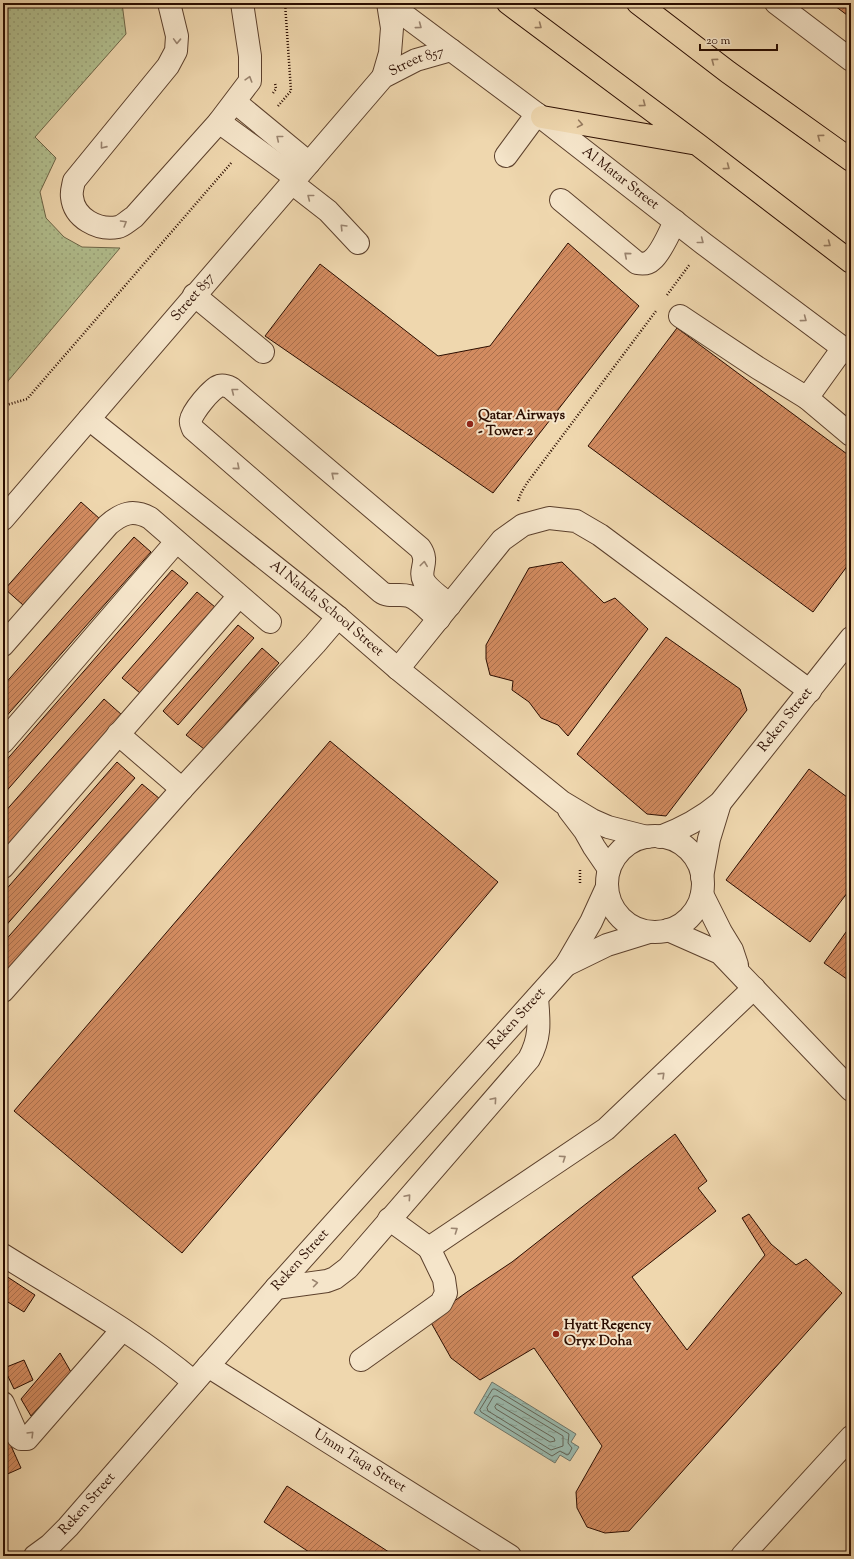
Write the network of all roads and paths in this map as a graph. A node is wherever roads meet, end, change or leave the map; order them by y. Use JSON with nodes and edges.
{"nodes":[{"id":1,"x":170,"y":3,"type":"edge"},
{"id":2,"x":242,"y":3,"type":"edge"},
{"id":3,"x":286,"y":3,"type":"edge"},
{"id":4,"x":388,"y":3,"type":"edge"},
{"id":5,"x":508,"y":3,"type":"edge"},
{"id":6,"x":638,"y":3,"type":"edge"},
{"id":7,"x":776,"y":3,"type":"edge"},
{"id":8,"x":451,"y":50,"type":"junction"},
{"id":9,"x":851,"y":60,"type":"edge"},
{"id":10,"x":383,"y":77,"type":"junction"},
{"id":11,"x":235,"y":102,"type":"junction"},
{"id":12,"x":539,"y":116,"type":"junction"},
{"id":13,"x":219,"y":122,"type":"junction"},
{"id":14,"x":263,"y":126,"type":"junction"},
{"id":15,"x":249,"y":144,"type":"junction"},
{"id":16,"x":696,"y":144,"type":"junction"},
{"id":17,"x":506,"y":156,"type":"dead end"},
{"id":18,"x":851,"y":160,"type":"edge"},
{"id":19,"x":299,"y":175,"type":"junction"},
{"id":20,"x":561,"y":200,"type":"dead end"},
{"id":21,"x":676,"y":221,"type":"junction"},
{"id":22,"x":358,"y":243,"type":"dead end"},
{"id":23,"x":704,"y":244,"type":"junction"},
{"id":24,"x":851,"y":262,"type":"edge"},
{"id":25,"x":194,"y":295,"type":"junction"},
{"id":26,"x":664,"y":300,"type":"dead end"},
{"id":27,"x":659,"y":306,"type":"dead end"},
{"id":28,"x":680,"y":316,"type":"dead end"},
{"id":29,"x":847,"y":351,"type":"edge"},
{"id":30,"x":263,"y":352,"type":"dead end"},
{"id":31,"x":807,"y":398,"type":"junction"},
{"id":32,"x":3,"y":406,"type":"edge"},
{"id":33,"x":89,"y":419,"type":"junction"},
{"id":34,"x":851,"y":435,"type":"edge"},
{"id":35,"x":3,"y":519,"type":"edge"},
{"id":36,"x":514,"y":531,"type":"junction"},
{"id":37,"x":176,"y":542,"type":"junction"},
{"id":38,"x":239,"y":596,"type":"junction"},
{"id":39,"x":444,"y":612,"type":"junction"},
{"id":40,"x":338,"y":617,"type":"junction"},
{"id":41,"x":270,"y":622,"type":"dead end"},
{"id":42,"x":8,"y":630,"type":"edge"},
{"id":43,"x":851,"y":638,"type":"edge"},
{"id":44,"x":398,"y":669,"type":"junction"},
{"id":45,"x":810,"y":692,"type":"junction"},
{"id":46,"x":118,"y":734,"type":"junction"},
{"id":47,"x":3,"y":742,"type":"edge"},
{"id":48,"x":182,"y":789,"type":"junction"},
{"id":49,"x":562,"y":802,"type":"junction"},
{"id":50,"x":720,"y":802,"type":"junction"},
{"id":51,"x":654,"y":837,"type":"junction"},
{"id":52,"x":3,"y":867,"type":"edge"},
{"id":53,"x":608,"y":878,"type":"junction"},
{"id":54,"x":702,"y":886,"type":"junction"},
{"id":55,"x":658,"y":931,"type":"junction"},
{"id":56,"x":566,"y":965,"type":"junction"},
{"id":57,"x":739,"y":972,"type":"junction"},
{"id":58,"x":754,"y":988,"type":"junction"},
{"id":59,"x":3,"y":991,"type":"edge"},
{"id":60,"x":537,"y":998,"type":"junction"},
{"id":61,"x":851,"y":1090,"type":"edge"},
{"id":62,"x":389,"y":1219,"type":"junction"},
{"id":63,"x":429,"y":1248,"type":"junction"},
{"id":64,"x":3,"y":1255,"type":"edge"},
{"id":65,"x":276,"y":1288,"type":"junction"},
{"id":66,"x":122,"y":1330,"type":"junction"},
{"id":67,"x":361,"y":1360,"type":"dead end"},
{"id":68,"x":208,"y":1366,"type":"junction"},
{"id":69,"x":194,"y":1382,"type":"junction"},
{"id":70,"x":3,"y":1403,"type":"edge"},
{"id":71,"x":851,"y":1437,"type":"edge"},
{"id":72,"x":35,"y":1556,"type":"edge"},
{"id":73,"x":510,"y":1556,"type":"edge"},
{"id":74,"x":742,"y":1556,"type":"edge"}],
"edges":[{"from":1,"to":13,"type":"street","one_way":true},
{"from":11,"to":2,"type":"street","one_way":true},
{"from":3,"to":14,"type":"path"},
{"from":4,"to":8,"type":"street","name":"Al Matar Street","one_way":true},
{"from":4,"to":10,"type":"street","name":"Street 857"},
{"from":5,"to":16,"type":"highway","one_way":true},
{"from":18,"to":6,"type":"highway","one_way":true},
{"from":7,"to":9,"type":"street"},
{"from":8,"to":10,"type":"street","name":"Street 857"},
{"from":8,"to":12,"type":"street","name":"Al Matar Street"},
{"from":10,"to":19,"type":"street","name":"Street 857"},
{"from":11,"to":13,"type":"street"},
{"from":11,"to":14,"type":"street"},
{"from":12,"to":16,"type":"highway","one_way":true},
{"from":12,"to":17,"type":"street"},
{"from":12,"to":21,"type":"street","name":"Al Matar Street"},
{"from":13,"to":15,"type":"street"},
{"from":19,"to":14,"type":"street","one_way":true},
{"from":15,"to":19,"type":"street"},
{"from":15,"to":32,"type":"path"},
{"from":16,"to":24,"type":"highway","one_way":true},
{"from":22,"to":19,"type":"street","one_way":true},
{"from":19,"to":25,"type":"street","name":"Street 857"},
{"from":21,"to":20,"type":"street","one_way":true},
{"from":21,"to":23,"type":"street","name":"Al Matar Street","one_way":true},
{"from":23,"to":26,"type":"path"},
{"from":23,"to":29,"type":"street","name":"Al Matar Street","one_way":true},
{"from":25,"to":30,"type":"street"},
{"from":25,"to":33,"type":"street","name":"Street 857"},
{"from":27,"to":36,"type":"path"},
{"from":28,"to":31,"type":"street"},
{"from":29,"to":31,"type":"street"},
{"from":31,"to":34,"type":"street"},
{"from":33,"to":35,"type":"street","name":"Street 857"},
{"from":33,"to":40,"type":"street","name":"Al Nahda School Street"},
{"from":36,"to":39,"type":"street"},
{"from":36,"to":45,"type":"street"},
{"from":37,"to":38,"type":"street"},
{"from":37,"to":42,"type":"street"},
{"from":37,"to":47,"type":"street"},
{"from":38,"to":41,"type":"street"},
{"from":38,"to":46,"type":"street"},
{"from":39,"to":39,"type":"street","one_way":true},
{"from":39,"to":44,"type":"street"},
{"from":40,"to":44,"type":"street","name":"Al Nahda School Street"},
{"from":40,"to":48,"type":"street"},
{"from":43,"to":45,"type":"street","name":"Reken Street"},
{"from":44,"to":49,"type":"street","name":"Al Nahda School Street"},
{"from":45,"to":50,"type":"street","name":"Reken Street"},
{"from":46,"to":48,"type":"street"},
{"from":46,"to":52,"type":"street"},
{"from":48,"to":59,"type":"street"},
{"from":49,"to":51,"type":"street","name":"Al Nahda School Street"},
{"from":49,"to":53,"type":"street","name":"Al Nahda School Street"},
{"from":50,"to":51,"type":"street","name":"Reken Street"},
{"from":50,"to":54,"type":"street","name":"Reken Street"},
{"from":51,"to":53,"type":"street"},
{"from":51,"to":54,"type":"street"},
{"from":53,"to":55,"type":"street"},
{"from":53,"to":56,"type":"street","name":"Reken Street"},
{"from":54,"to":55,"type":"street"},
{"from":54,"to":57,"type":"street"},
{"from":55,"to":56,"type":"street","name":"Reken Street"},
{"from":55,"to":57,"type":"street"},
{"from":56,"to":60,"type":"street","name":"Reken Street"},
{"from":57,"to":58,"type":"street"},
{"from":58,"to":61,"type":"street"},
{"from":63,"to":58,"type":"street","one_way":true},
{"from":62,"to":60,"type":"street","one_way":true},
{"from":60,"to":65,"type":"street","name":"Reken Street"},
{"from":62,"to":63,"type":"street"},
{"from":65,"to":62,"type":"street","one_way":true},
{"from":63,"to":67,"type":"street"},
{"from":64,"to":66,"type":"street"},
{"from":65,"to":68,"type":"street","name":"Reken Street"},
{"from":66,"to":69,"type":"street"},
{"from":70,"to":66,"type":"street","one_way":true},
{"from":68,"to":69,"type":"street","name":"Reken Street"},
{"from":68,"to":73,"type":"street","name":"Umm Taqa Street"},
{"from":69,"to":72,"type":"street","name":"Reken Street"},
{"from":71,"to":74,"type":"street"}]}
